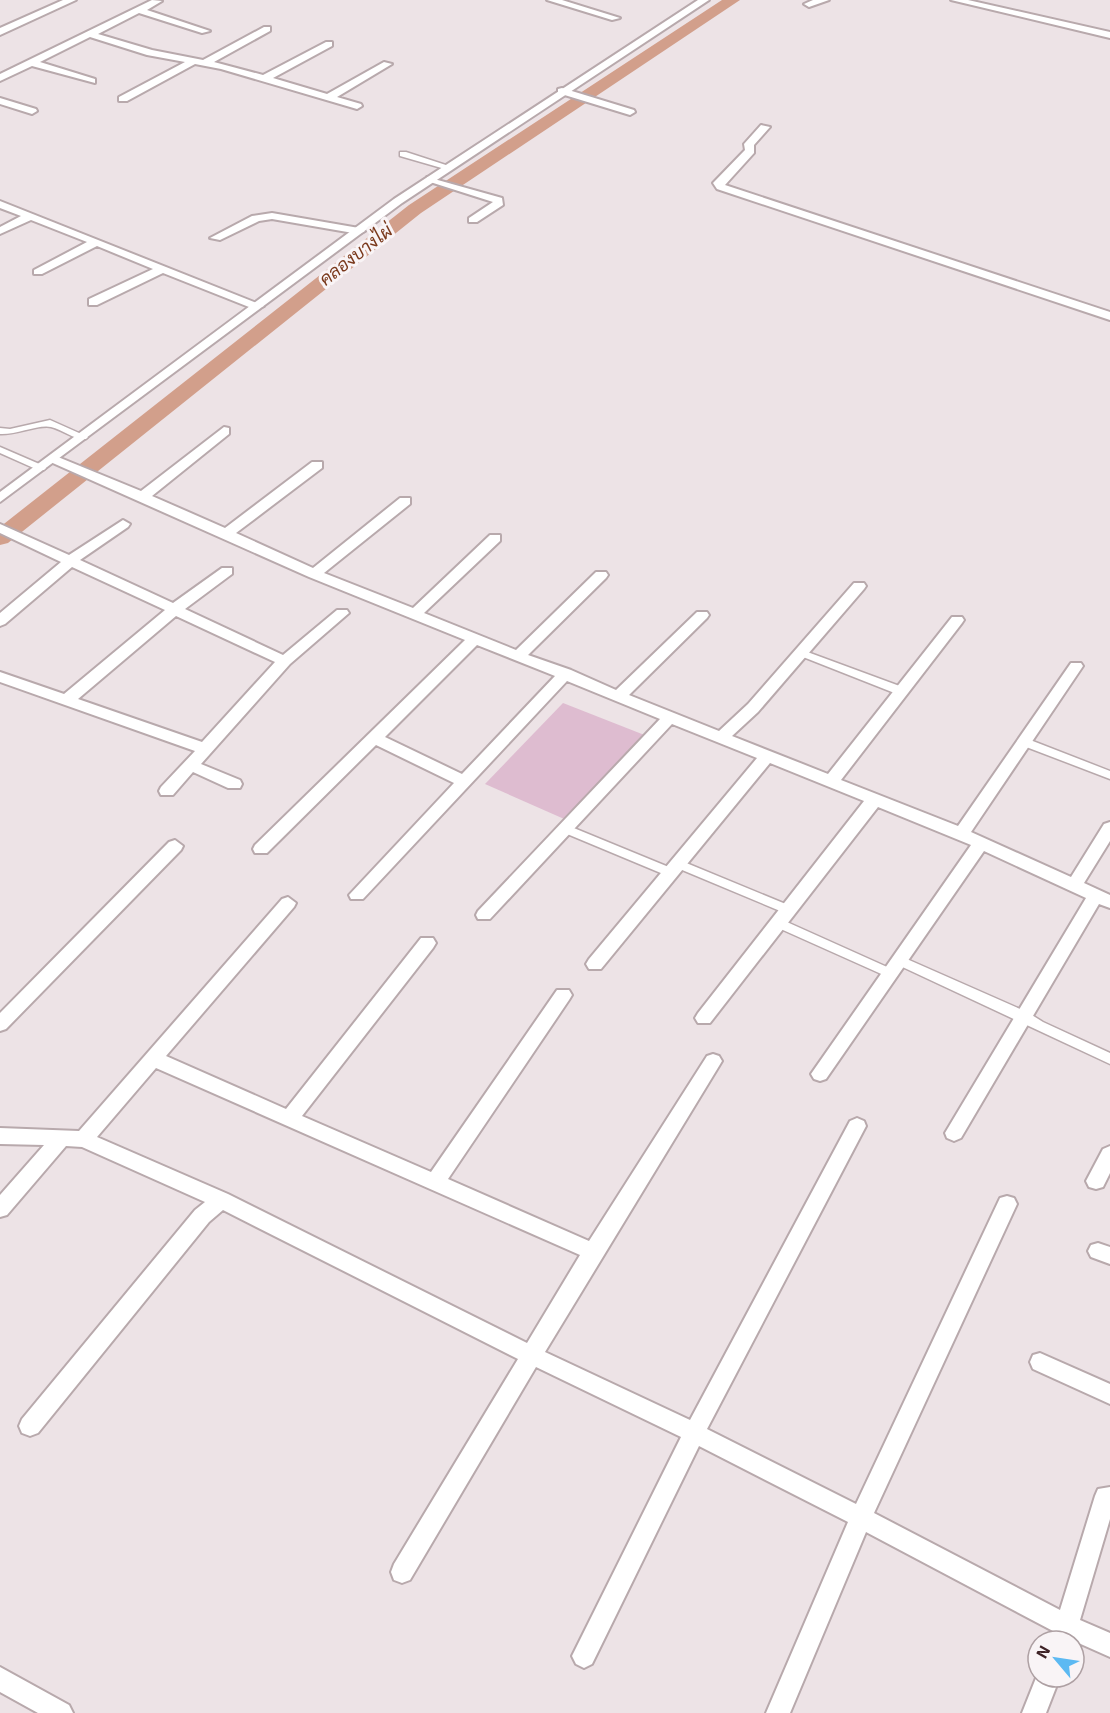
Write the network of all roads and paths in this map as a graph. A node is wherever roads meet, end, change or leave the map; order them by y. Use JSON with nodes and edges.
{"nodes":[{"id":1,"x":71,"y":0,"type":"edge"},
{"id":2,"x":552,"y":0,"type":"edge"},
{"id":3,"x":704,"y":0,"type":"edge"},
{"id":4,"x":824,"y":0,"type":"edge"},
{"id":5,"x":956,"y":0,"type":"edge"},
{"id":6,"x":157,"y":1,"type":"edge"},
{"id":7,"x":809,"y":4,"type":"dead end"},
{"id":8,"x":139,"y":10,"type":"junction"},
{"id":9,"x":615,"y":18,"type":"dead end"},
{"id":10,"x":267,"y":29,"type":"dead end"},
{"id":11,"x":205,"y":31,"type":"dead end"},
{"id":12,"x":0,"y":32,"type":"edge"},
{"id":13,"x":89,"y":34,"type":"junction"},
{"id":14,"x":1110,"y":35,"type":"edge"},
{"id":15,"x":329,"y":44,"type":"dead end"},
{"id":16,"x":199,"y":62,"type":"junction"},
{"id":17,"x":33,"y":63,"type":"junction"},
{"id":18,"x":387,"y":64,"type":"dead end"},
{"id":19,"x":0,"y":78,"type":"edge"},
{"id":20,"x":265,"y":78,"type":"junction"},
{"id":21,"x":91,"y":81,"type":"dead end"},
{"id":22,"x":562,"y":91,"type":"junction"},
{"id":23,"x":329,"y":97,"type":"junction"},
{"id":24,"x":123,"y":99,"type":"dead end"},
{"id":25,"x":0,"y":100,"type":"edge"},
{"id":26,"x":357,"y":106,"type":"dead end"},
{"id":27,"x":32,"y":111,"type":"dead end"},
{"id":28,"x":630,"y":112,"type":"dead end"},
{"id":29,"x":765,"y":127,"type":"dead end"},
{"id":30,"x":403,"y":154,"type":"dead end"},
{"id":31,"x":448,"y":167,"type":"junction"},
{"id":32,"x":437,"y":181,"type":"junction"},
{"id":33,"x":0,"y":204,"type":"edge"},
{"id":34,"x":30,"y":216,"type":"junction"},
{"id":35,"x":473,"y":220,"type":"dead end"},
{"id":36,"x":0,"y":231,"type":"edge"},
{"id":37,"x":358,"y":231,"type":"junction"},
{"id":38,"x":216,"y":237,"type":"dead end"},
{"id":39,"x":97,"y":242,"type":"junction"},
{"id":40,"x":164,"y":268,"type":"junction"},
{"id":41,"x":38,"y":272,"type":"dead end"},
{"id":42,"x":93,"y":302,"type":"dead end"},
{"id":43,"x":258,"y":306,"type":"junction"},
{"id":44,"x":1110,"y":316,"type":"edge"},
{"id":45,"x":0,"y":431,"type":"edge"},
{"id":46,"x":224,"y":431,"type":"dead end"},
{"id":47,"x":84,"y":437,"type":"junction"},
{"id":48,"x":0,"y":450,"type":"edge"},
{"id":49,"x":59,"y":462,"type":"junction"},
{"id":50,"x":317,"y":465,"type":"dead end"},
{"id":51,"x":41,"y":468,"type":"junction"},
{"id":52,"x":143,"y":496,"type":"junction"},
{"id":53,"x":0,"y":498,"type":"edge"},
{"id":54,"x":405,"y":501,"type":"dead end"},
{"id":55,"x":123,"y":524,"type":"dead end"},
{"id":56,"x":0,"y":528,"type":"edge"},
{"id":57,"x":225,"y":535,"type":"junction"},
{"id":58,"x":495,"y":538,"type":"dead end"},
{"id":59,"x":70,"y":561,"type":"junction"},
{"id":60,"x":227,"y":571,"type":"dead end"},
{"id":61,"x":314,"y":574,"type":"junction"},
{"id":62,"x":601,"y":575,"type":"dead end"},
{"id":63,"x":859,"y":586,"type":"dead end"},
{"id":64,"x":175,"y":609,"type":"junction"},
{"id":65,"x":342,"y":613,"type":"dead end"},
{"id":66,"x":415,"y":614,"type":"junction"},
{"id":67,"x":702,"y":615,"type":"dead end"},
{"id":68,"x":957,"y":620,"type":"dead end"},
{"id":69,"x":0,"y":621,"type":"edge"},
{"id":70,"x":476,"y":638,"type":"junction"},
{"id":71,"x":802,"y":653,"type":"junction"},
{"id":72,"x":519,"y":655,"type":"junction"},
{"id":73,"x":285,"y":662,"type":"junction"},
{"id":74,"x":1076,"y":666,"type":"dead end"},
{"id":75,"x":566,"y":673,"type":"junction"},
{"id":76,"x":0,"y":677,"type":"edge"},
{"id":77,"x":901,"y":691,"type":"junction"},
{"id":78,"x":620,"y":695,"type":"junction"},
{"id":79,"x":67,"y":700,"type":"junction"},
{"id":80,"x":671,"y":716,"type":"junction"},
{"id":81,"x":723,"y":736,"type":"junction"},
{"id":82,"x":374,"y":738,"type":"junction"},
{"id":83,"x":1025,"y":742,"type":"junction"},
{"id":84,"x":203,"y":748,"type":"junction"},
{"id":85,"x":768,"y":755,"type":"junction"},
{"id":86,"x":190,"y":765,"type":"junction"},
{"id":87,"x":1110,"y":775,"type":"edge"},
{"id":88,"x":831,"y":781,"type":"junction"},
{"id":89,"x":466,"y":782,"type":"junction"},
{"id":90,"x":234,"y":784,"type":"dead end"},
{"id":91,"x":167,"y":791,"type":"dead end"},
{"id":92,"x":875,"y":799,"type":"junction"},
{"id":93,"x":564,"y":828,"type":"junction"},
{"id":94,"x":1110,"y":828,"type":"edge"},
{"id":95,"x":961,"y":834,"type":"junction"},
{"id":96,"x":981,"y":843,"type":"junction"},
{"id":97,"x":175,"y":846,"type":"dead end"},
{"id":98,"x":261,"y":849,"type":"dead end"},
{"id":99,"x":676,"y":869,"type":"junction"},
{"id":100,"x":1075,"y":884,"type":"junction"},
{"id":101,"x":357,"y":895,"type":"dead end"},
{"id":102,"x":1103,"y":899,"type":"edge"},
{"id":103,"x":288,"y":903,"type":"dead end"},
{"id":104,"x":484,"y":915,"type":"dead end"},
{"id":105,"x":784,"y":916,"type":"junction"},
{"id":106,"x":427,"y":943,"type":"dead end"},
{"id":107,"x":595,"y":964,"type":"dead end"},
{"id":108,"x":896,"y":967,"type":"junction"},
{"id":109,"x":563,"y":995,"type":"dead end"},
{"id":110,"x":1022,"y":1016,"type":"junction"},
{"id":111,"x":704,"y":1018,"type":"dead end"},
{"id":112,"x":0,"y":1024,"type":"edge"},
{"id":113,"x":152,"y":1058,"type":"junction"},
{"id":114,"x":1110,"y":1059,"type":"edge"},
{"id":115,"x":713,"y":1061,"type":"dead end"},
{"id":116,"x":820,"y":1074,"type":"dead end"},
{"id":117,"x":289,"y":1119,"type":"junction"},
{"id":118,"x":857,"y":1126,"type":"dead end"},
{"id":119,"x":954,"y":1133,"type":"dead end"},
{"id":120,"x":0,"y":1136,"type":"edge"},
{"id":121,"x":63,"y":1138,"type":"junction"},
{"id":122,"x":84,"y":1139,"type":"junction"},
{"id":123,"x":1110,"y":1154,"type":"edge"},
{"id":124,"x":436,"y":1181,"type":"junction"},
{"id":125,"x":1096,"y":1181,"type":"dead end"},
{"id":126,"x":221,"y":1200,"type":"junction"},
{"id":127,"x":1007,"y":1204,"type":"dead end"},
{"id":128,"x":0,"y":1209,"type":"edge"},
{"id":129,"x":593,"y":1252,"type":"junction"},
{"id":130,"x":531,"y":1355,"type":"junction"},
{"id":131,"x":1040,"y":1362,"type":"dead end"},
{"id":132,"x":1110,"y":1394,"type":"edge"},
{"id":133,"x":30,"y":1426,"type":"dead end"},
{"id":134,"x":694,"y":1433,"type":"junction"},
{"id":135,"x":1106,"y":1496,"type":"dead end"},
{"id":136,"x":860,"y":1520,"type":"junction"},
{"id":137,"x":402,"y":1572,"type":"dead end"},
{"id":138,"x":1057,"y":1629,"type":"edge"},
{"id":139,"x":1066,"y":1629,"type":"edge"},
{"id":140,"x":1086,"y":1639,"type":"edge"},
{"id":141,"x":1110,"y":1645,"type":"edge"},
{"id":142,"x":584,"y":1656,"type":"dead end"},
{"id":143,"x":0,"y":1679,"type":"edge"},
{"id":144,"x":1043,"y":1689,"type":"edge"},
{"id":145,"x":61,"y":1713,"type":"edge"},
{"id":146,"x":778,"y":1713,"type":"edge"},
{"id":147,"x":1034,"y":1713,"type":"edge"}],
"edges":[{"from":1,"to":12,"type":"street"},
{"from":2,"to":9,"type":"street"},
{"from":3,"to":22,"type":"street"},
{"from":4,"to":7,"type":"street"},
{"from":5,"to":14,"type":"street"},
{"from":6,"to":8,"type":"street"},
{"from":8,"to":11,"type":"street"},
{"from":8,"to":13,"type":"street"},
{"from":10,"to":16,"type":"street"},
{"from":13,"to":16,"type":"street"},
{"from":13,"to":17,"type":"street"},
{"from":15,"to":20,"type":"street"},
{"from":16,"to":20,"type":"street"},
{"from":16,"to":24,"type":"street"},
{"from":17,"to":19,"type":"street"},
{"from":17,"to":21,"type":"street"},
{"from":18,"to":23,"type":"street"},
{"from":20,"to":23,"type":"street"},
{"from":22,"to":28,"type":"street"},
{"from":22,"to":31,"type":"street"},
{"from":23,"to":26,"type":"street"},
{"from":25,"to":27,"type":"street"},
{"from":29,"to":44,"type":"street"},
{"from":30,"to":31,"type":"lane"},
{"from":31,"to":32,"type":"street"},
{"from":32,"to":35,"type":"street"},
{"from":32,"to":37,"type":"street"},
{"from":33,"to":34,"type":"street"},
{"from":34,"to":36,"type":"street"},
{"from":34,"to":39,"type":"street"},
{"from":37,"to":38,"type":"street"},
{"from":37,"to":43,"type":"street"},
{"from":39,"to":40,"type":"street"},
{"from":39,"to":41,"type":"street"},
{"from":40,"to":42,"type":"street"},
{"from":40,"to":43,"type":"street"},
{"from":43,"to":47,"type":"street"},
{"from":45,"to":47,"type":"lane"},
{"from":46,"to":52,"type":"street"},
{"from":47,"to":49,"type":"street"},
{"from":48,"to":51,"type":"lane"},
{"from":49,"to":51,"type":"street"},
{"from":49,"to":52,"type":"street"},
{"from":50,"to":57,"type":"street"},
{"from":51,"to":53,"type":"street"},
{"from":52,"to":57,"type":"street"},
{"from":54,"to":61,"type":"street"},
{"from":55,"to":59,"type":"street"},
{"from":56,"to":59,"type":"street"},
{"from":57,"to":61,"type":"street"},
{"from":58,"to":66,"type":"street"},
{"from":59,"to":64,"type":"street"},
{"from":59,"to":69,"type":"street"},
{"from":60,"to":64,"type":"street"},
{"from":61,"to":66,"type":"street"},
{"from":62,"to":72,"type":"street"},
{"from":63,"to":71,"type":"street"},
{"from":64,"to":73,"type":"street"},
{"from":64,"to":79,"type":"street"},
{"from":65,"to":73,"type":"street"},
{"from":66,"to":70,"type":"street"},
{"from":67,"to":78,"type":"street"},
{"from":68,"to":77,"type":"street"},
{"from":70,"to":72,"type":"street"},
{"from":70,"to":82,"type":"street"},
{"from":71,"to":77,"type":"lane"},
{"from":71,"to":81,"type":"street"},
{"from":72,"to":75,"type":"street"},
{"from":73,"to":84,"type":"street"},
{"from":74,"to":83,"type":"street"},
{"from":75,"to":78,"type":"street"},
{"from":75,"to":89,"type":"street"},
{"from":76,"to":79,"type":"street"},
{"from":77,"to":88,"type":"street"},
{"from":78,"to":80,"type":"street"},
{"from":79,"to":84,"type":"street"},
{"from":80,"to":81,"type":"street"},
{"from":80,"to":93,"type":"street"},
{"from":81,"to":85,"type":"street"},
{"from":82,"to":89,"type":"street"},
{"from":82,"to":98,"type":"street"},
{"from":83,"to":87,"type":"lane"},
{"from":83,"to":95,"type":"street"},
{"from":84,"to":86,"type":"street"},
{"from":85,"to":88,"type":"street"},
{"from":85,"to":99,"type":"street"},
{"from":86,"to":90,"type":"street"},
{"from":86,"to":91,"type":"street"},
{"from":88,"to":92,"type":"street"},
{"from":89,"to":101,"type":"street"},
{"from":92,"to":95,"type":"street"},
{"from":92,"to":105,"type":"street"},
{"from":93,"to":99,"type":"lane"},
{"from":93,"to":104,"type":"street"},
{"from":94,"to":100,"type":"street"},
{"from":95,"to":96,"type":"street"},
{"from":96,"to":100,"type":"street"},
{"from":96,"to":108,"type":"street"},
{"from":97,"to":112,"type":"street"},
{"from":99,"to":105,"type":"lane"},
{"from":99,"to":107,"type":"street"},
{"from":100,"to":102,"type":"street"},
{"from":102,"to":110,"type":"street"},
{"from":103,"to":113,"type":"street"},
{"from":105,"to":108,"type":"lane"},
{"from":105,"to":111,"type":"street"},
{"from":106,"to":117,"type":"street"},
{"from":108,"to":110,"type":"lane"},
{"from":108,"to":116,"type":"street"},
{"from":109,"to":124,"type":"street"},
{"from":110,"to":114,"type":"lane"},
{"from":110,"to":119,"type":"street"},
{"from":113,"to":117,"type":"street"},
{"from":113,"to":122,"type":"street"},
{"from":115,"to":129,"type":"street"},
{"from":117,"to":124,"type":"street"},
{"from":118,"to":134,"type":"street"},
{"from":120,"to":121,"type":"street"},
{"from":121,"to":122,"type":"street"},
{"from":121,"to":128,"type":"street"},
{"from":122,"to":126,"type":"street"},
{"from":123,"to":125,"type":"street"},
{"from":124,"to":129,"type":"street"},
{"from":126,"to":130,"type":"street"},
{"from":126,"to":133,"type":"street"},
{"from":127,"to":136,"type":"street"},
{"from":129,"to":130,"type":"street"},
{"from":130,"to":134,"type":"street"},
{"from":130,"to":137,"type":"street"},
{"from":131,"to":132,"type":"street"},
{"from":134,"to":136,"type":"street"},
{"from":134,"to":142,"type":"street"},
{"from":135,"to":139,"type":"street"},
{"from":136,"to":138,"type":"street"},
{"from":136,"to":146,"type":"street"},
{"from":140,"to":141,"type":"street"},
{"from":143,"to":145,"type":"street"},
{"from":144,"to":147,"type":"street"}]}
